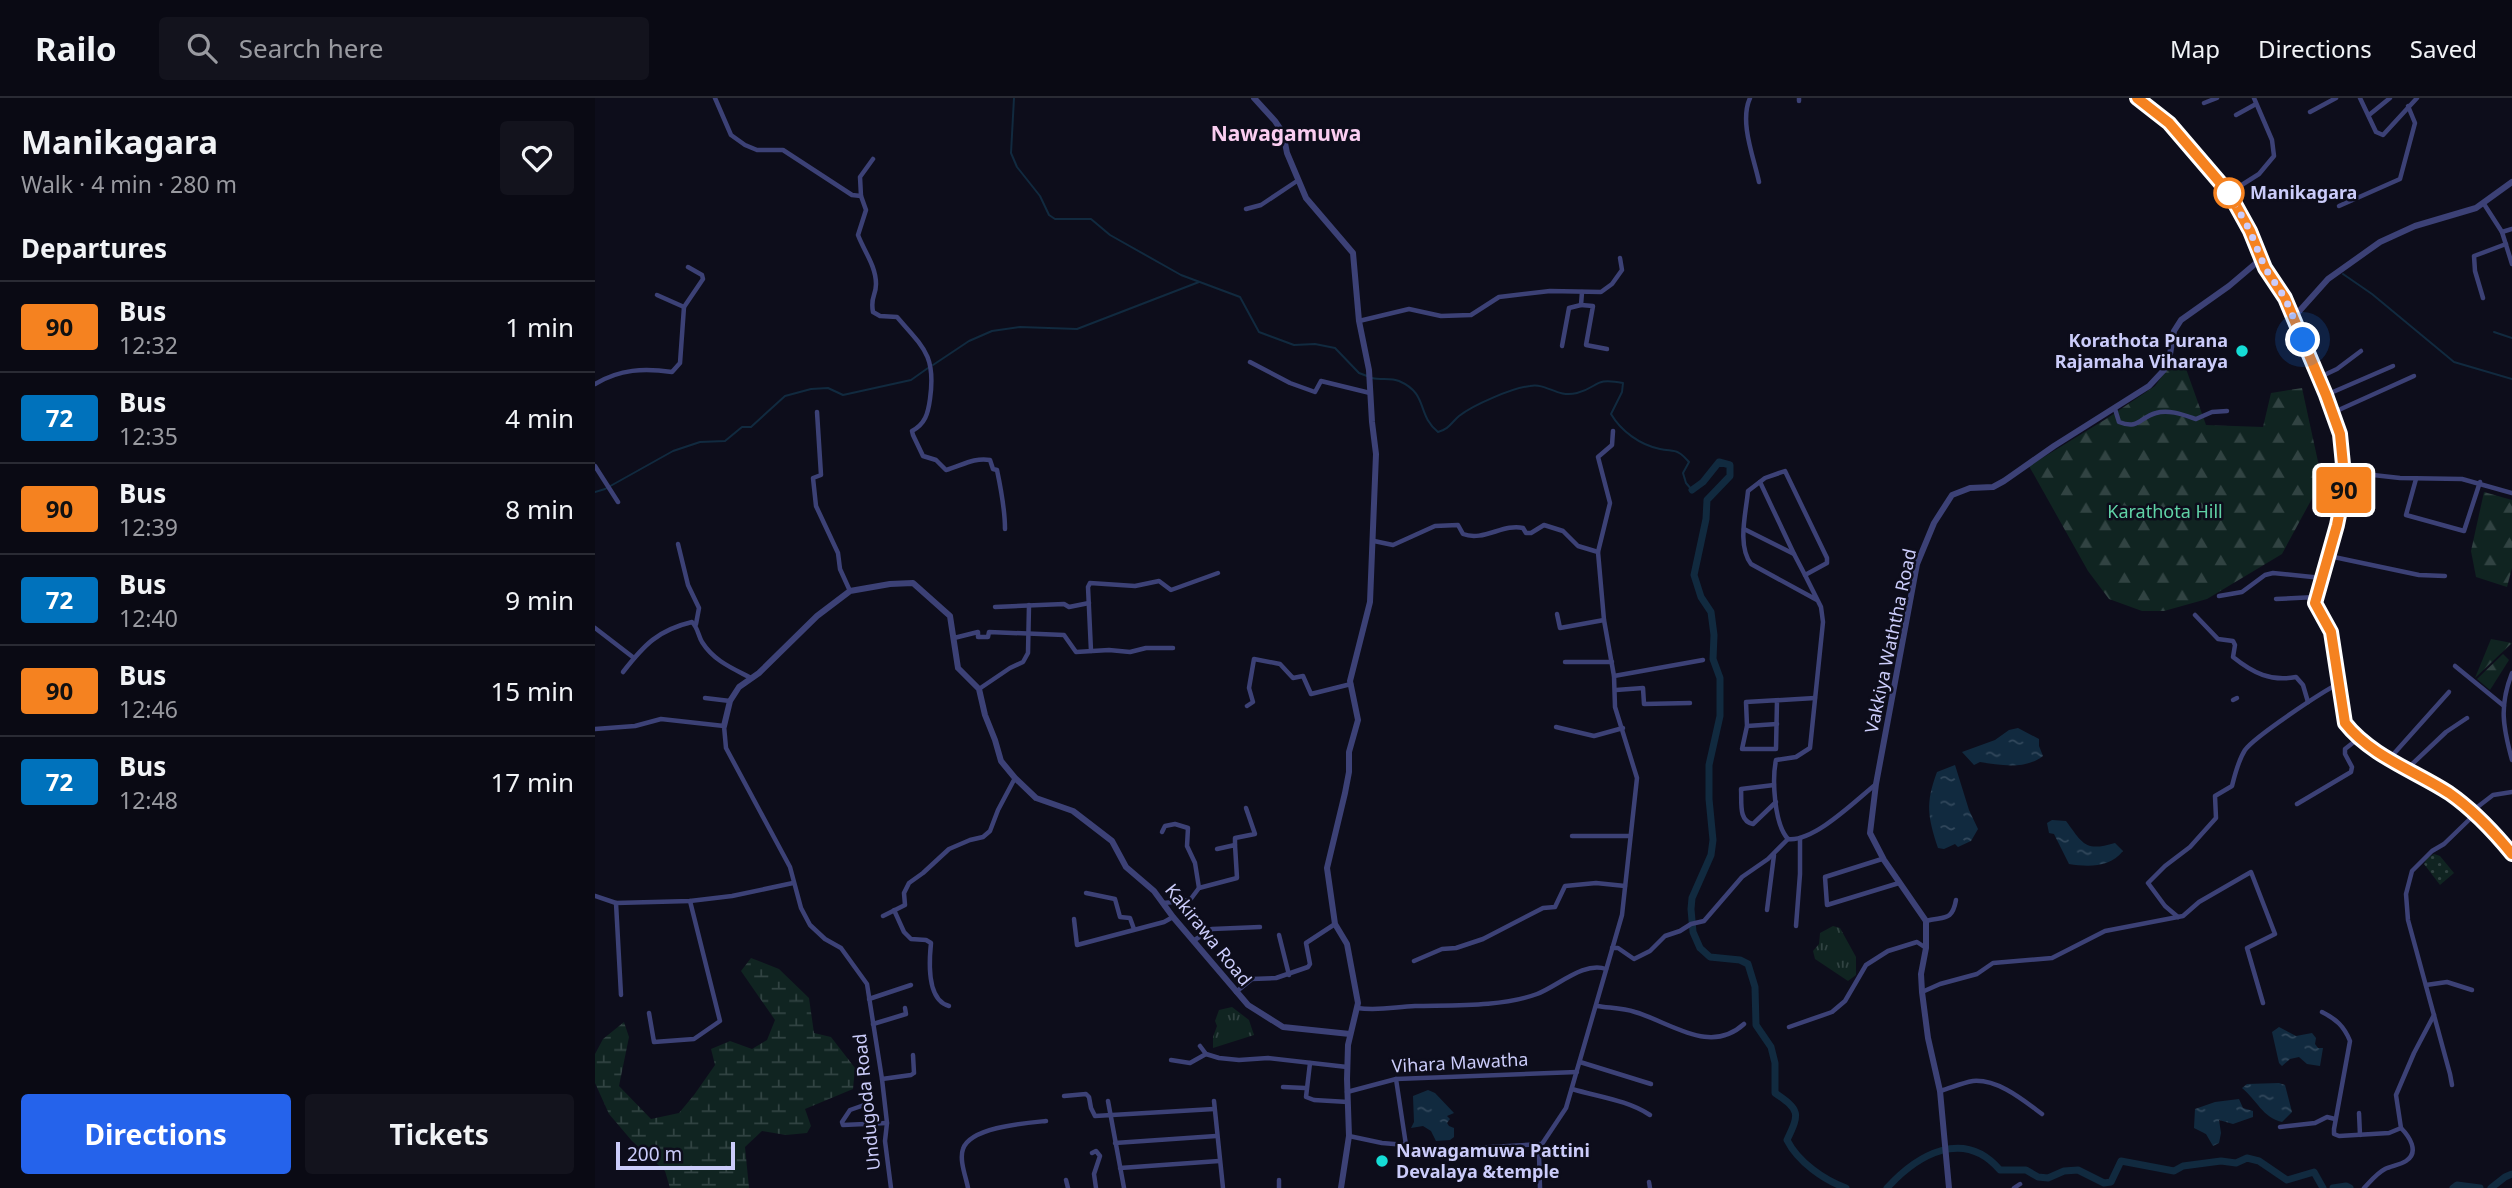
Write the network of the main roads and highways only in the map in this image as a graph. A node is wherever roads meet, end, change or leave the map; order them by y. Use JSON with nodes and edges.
{"nodes":[{"id":1,"x":2137,"y":98,"type":"edge"},
{"id":2,"x":2512,"y":854,"type":"edge"}],
"edges":[{"from":1,"to":2,"type":"main road"}]}
